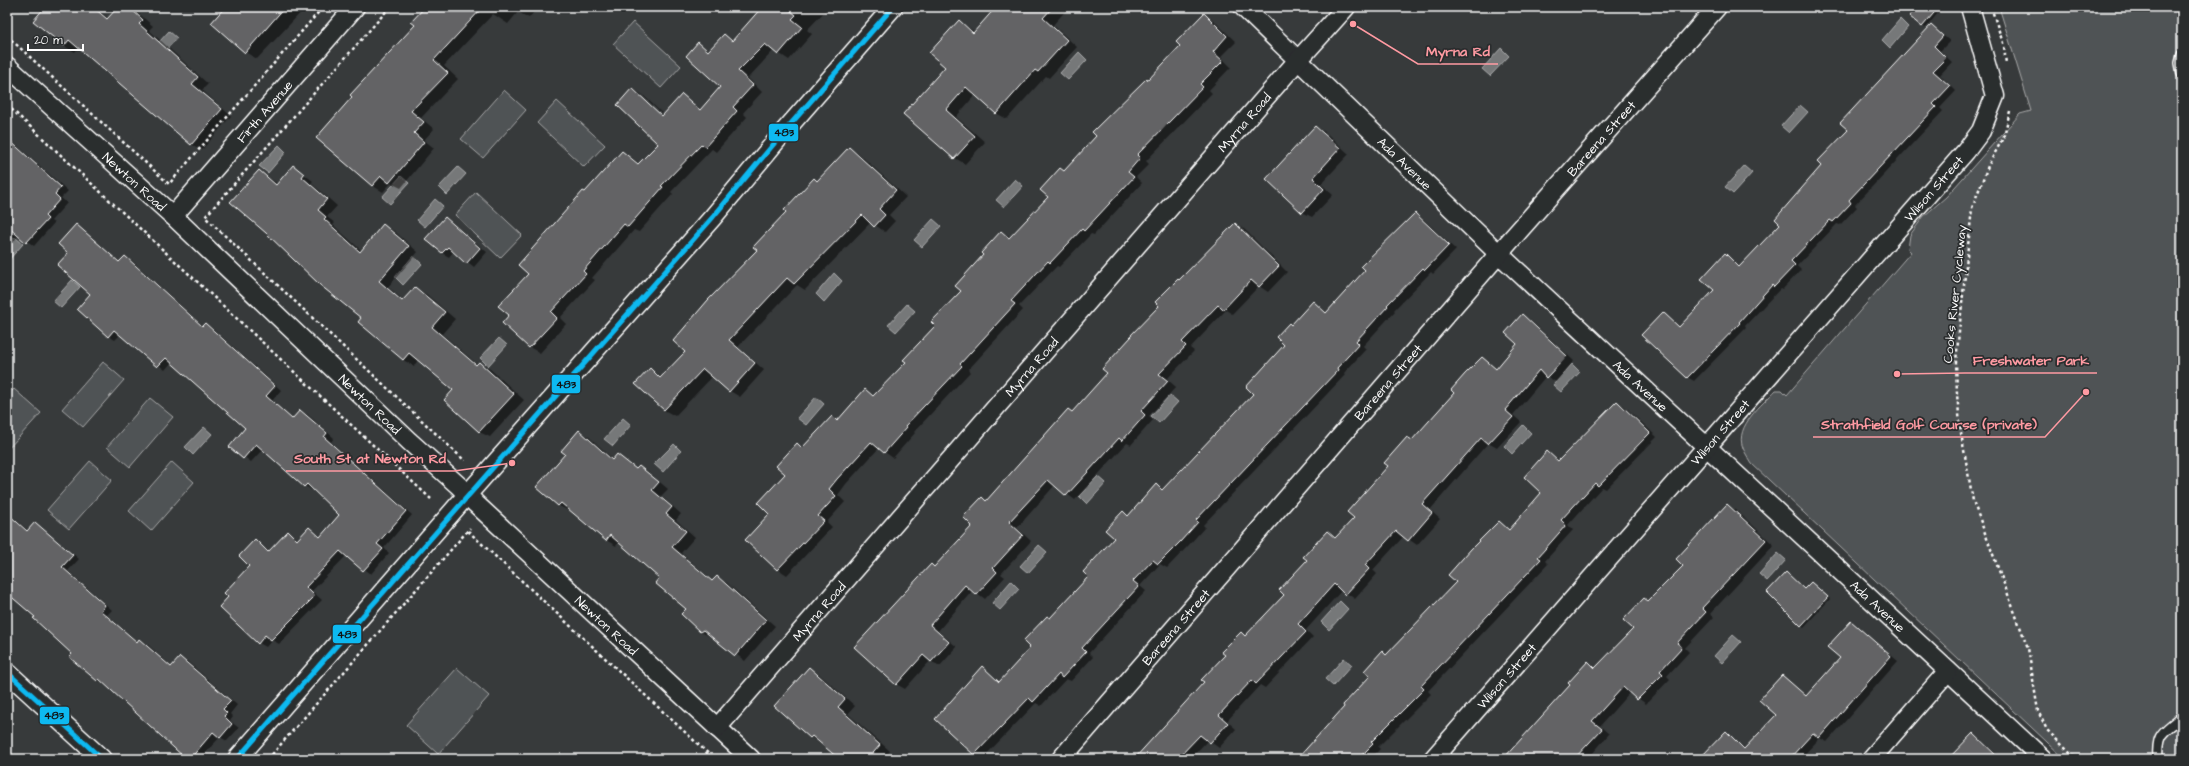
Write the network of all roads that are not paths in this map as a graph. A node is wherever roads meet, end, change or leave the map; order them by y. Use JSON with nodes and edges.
{"nodes":[{"id":1,"x":355,"y":7,"type":"edge"},
{"id":2,"x":894,"y":7,"type":"edge"},
{"id":3,"x":1243,"y":7,"type":"edge"},
{"id":4,"x":1346,"y":7,"type":"edge"},
{"id":5,"x":1717,"y":7,"type":"edge"},
{"id":6,"x":1970,"y":7,"type":"edge"},
{"id":7,"x":2182,"y":55,"type":"edge"},
{"id":8,"x":1299,"y":59,"type":"junction"},
{"id":9,"x":7,"y":66,"type":"edge"},
{"id":10,"x":2182,"y":74,"type":"edge"},
{"id":11,"x":173,"y":216,"type":"junction"},
{"id":12,"x":1499,"y":254,"type":"junction"},
{"id":13,"x":1708,"y":446,"type":"junction"},
{"id":14,"x":467,"y":495,"type":"junction"},
{"id":15,"x":1948,"y":671,"type":"junction"},
{"id":16,"x":7,"y":672,"type":"edge"},
{"id":17,"x":2182,"y":716,"type":"edge"},
{"id":18,"x":718,"y":728,"type":"junction"},
{"id":19,"x":102,"y":759,"type":"edge"},
{"id":20,"x":237,"y":759,"type":"edge"},
{"id":21,"x":751,"y":759,"type":"edge"},
{"id":22,"x":1061,"y":759,"type":"edge"},
{"id":23,"x":1433,"y":759,"type":"edge"},
{"id":24,"x":1871,"y":759,"type":"edge"},
{"id":25,"x":2043,"y":759,"type":"edge"},
{"id":26,"x":2158,"y":759,"type":"edge"}],
"edges":[{"from":1,"to":11,"type":"street","name":"Firth Avenue"},
{"from":2,"to":14,"type":"street"},
{"from":3,"to":8,"type":"street","name":"Ada Avenue"},
{"from":4,"to":8,"type":"street","name":"Myrna Road"},
{"from":5,"to":12,"type":"street","name":"Bareena Street"},
{"from":6,"to":13,"type":"street","name":"Wilson Street"},
{"from":7,"to":10,"type":"lane"},
{"from":8,"to":12,"type":"street","name":"Ada Avenue"},
{"from":8,"to":18,"type":"street","name":"Myrna Road"},
{"from":9,"to":11,"type":"street","name":"Newton Road"},
{"from":11,"to":14,"type":"street","name":"Newton Road"},
{"from":12,"to":13,"type":"street","name":"Ada Avenue"},
{"from":12,"to":22,"type":"street","name":"Bareena Street"},
{"from":13,"to":15,"type":"street","name":"Ada Avenue"},
{"from":13,"to":23,"type":"street","name":"Wilson Street"},
{"from":14,"to":18,"type":"street","name":"Newton Road"},
{"from":14,"to":20,"type":"street"},
{"from":15,"to":24,"type":"street"},
{"from":15,"to":25,"type":"street","name":"Ada Avenue"},
{"from":16,"to":19,"type":"street"},
{"from":17,"to":26,"type":"lane"},
{"from":18,"to":21,"type":"street","name":"Newton Road"}]}
